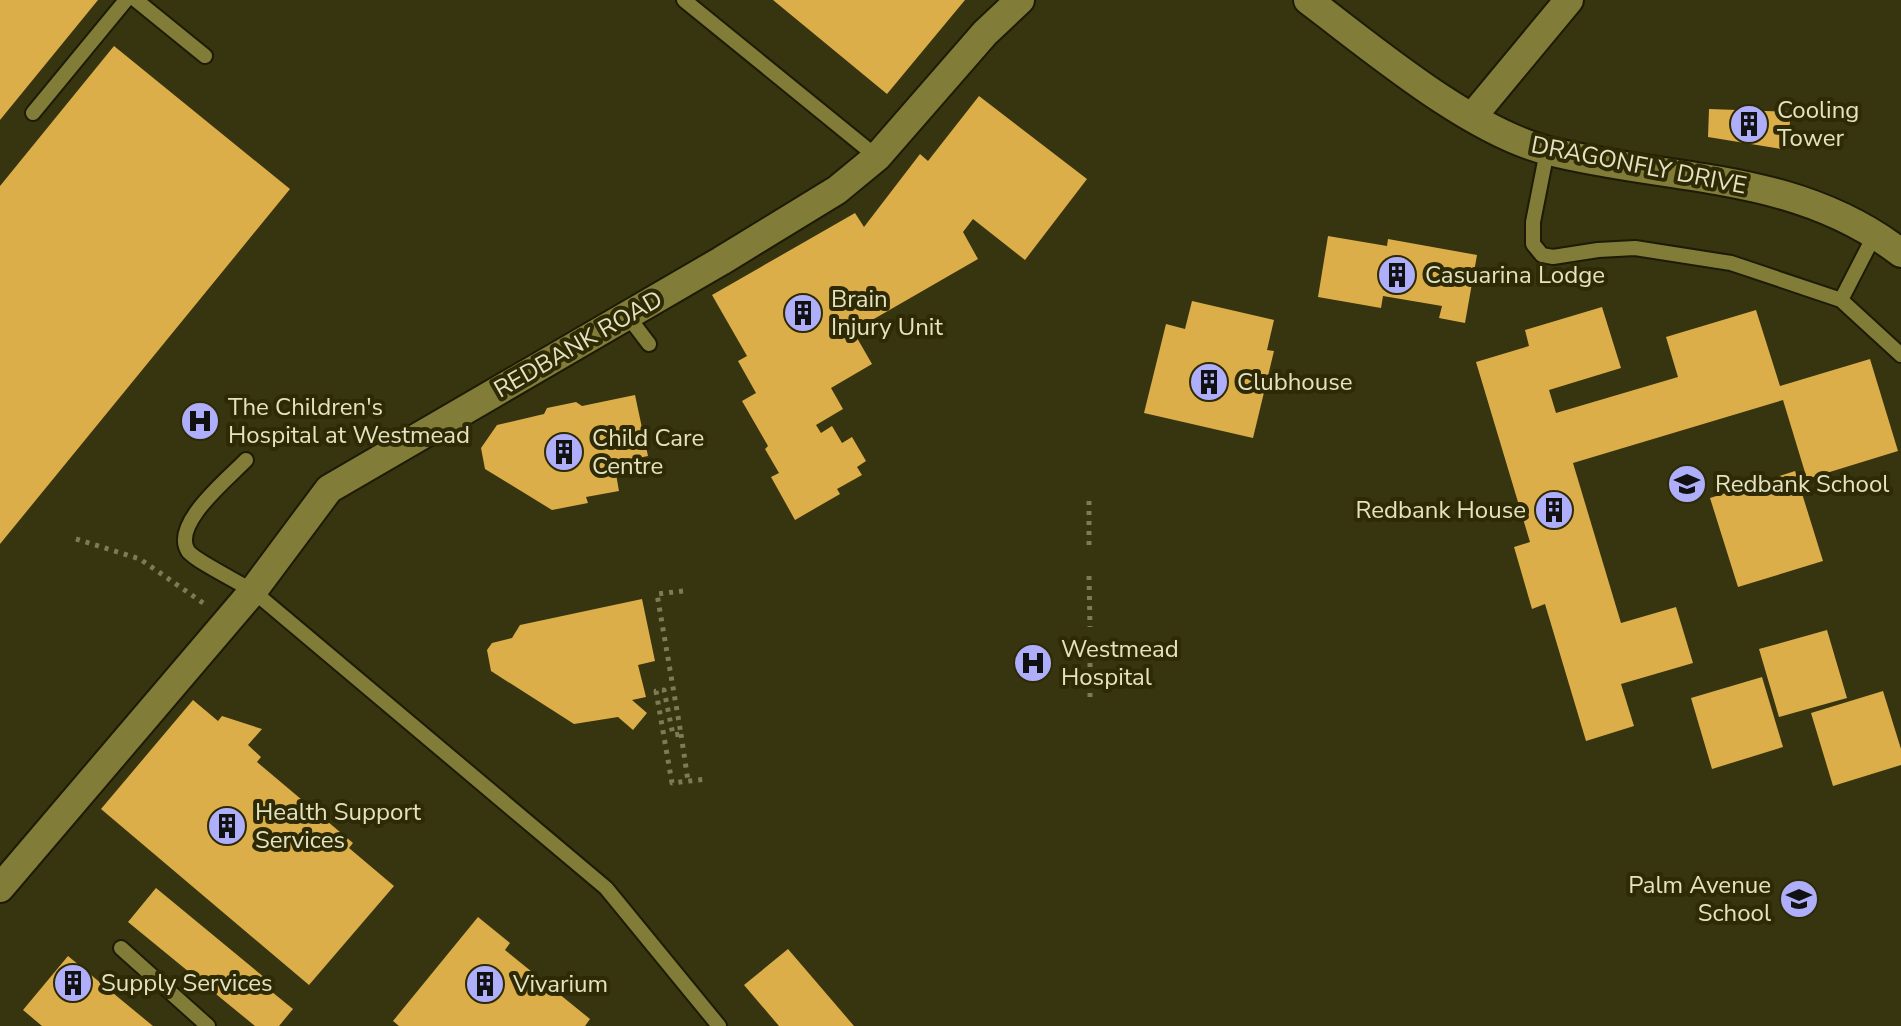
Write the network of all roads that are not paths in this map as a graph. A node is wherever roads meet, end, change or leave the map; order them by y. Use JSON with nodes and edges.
{"nodes":[{"id":1,"x":126,"y":0,"type":"edge"},
{"id":2,"x":136,"y":0,"type":"edge"},
{"id":3,"x":684,"y":0,"type":"edge"},
{"id":4,"x":1020,"y":0,"type":"edge"},
{"id":5,"x":1308,"y":0,"type":"edge"},
{"id":6,"x":1569,"y":0,"type":"edge"},
{"id":7,"x":205,"y":56,"type":"dead end"},
{"id":8,"x":33,"y":113,"type":"dead end"},
{"id":9,"x":1472,"y":117,"type":"junction"},
{"id":10,"x":1547,"y":151,"type":"junction"},
{"id":11,"x":877,"y":157,"type":"junction"},
{"id":12,"x":1875,"y":234,"type":"junction"},
{"id":13,"x":1901,"y":253,"type":"edge"},
{"id":14,"x":1841,"y":300,"type":"junction"},
{"id":15,"x":627,"y":315,"type":"junction"},
{"id":16,"x":649,"y":344,"type":"dead end"},
{"id":17,"x":1901,"y":355,"type":"edge"},
{"id":18,"x":246,"y":460,"type":"dead end"},
{"id":19,"x":253,"y":591,"type":"junction"},
{"id":20,"x":0,"y":888,"type":"edge"},
{"id":21,"x":121,"y":948,"type":"dead end"},
{"id":22,"x":208,"y":1026,"type":"edge"},
{"id":23,"x":719,"y":1026,"type":"edge"}],
"edges":[{"from":1,"to":8,"type":"lane"},
{"from":2,"to":7,"type":"lane"},
{"from":3,"to":11,"type":"lane"},
{"from":4,"to":11,"type":"street","name":"REDBANK ROAD"},
{"from":5,"to":9,"type":"street","name":"DRAGONFLY DRIVE"},
{"from":6,"to":9,"type":"street"},
{"from":9,"to":10,"type":"street","name":"DRAGONFLY DRIVE"},
{"from":10,"to":12,"type":"street","name":"DRAGONFLY DRIVE"},
{"from":10,"to":14,"type":"lane"},
{"from":11,"to":15,"type":"street","name":"REDBANK ROAD"},
{"from":12,"to":13,"type":"street","name":"DRAGONFLY DRIVE"},
{"from":12,"to":14,"type":"lane"},
{"from":14,"to":17,"type":"lane"},
{"from":15,"to":16,"type":"lane"},
{"from":15,"to":19,"type":"street","name":"REDBANK ROAD"},
{"from":18,"to":19,"type":"lane"},
{"from":19,"to":20,"type":"street","name":"REDBANK ROAD"},
{"from":19,"to":23,"type":"lane"},
{"from":21,"to":22,"type":"lane"}]}
